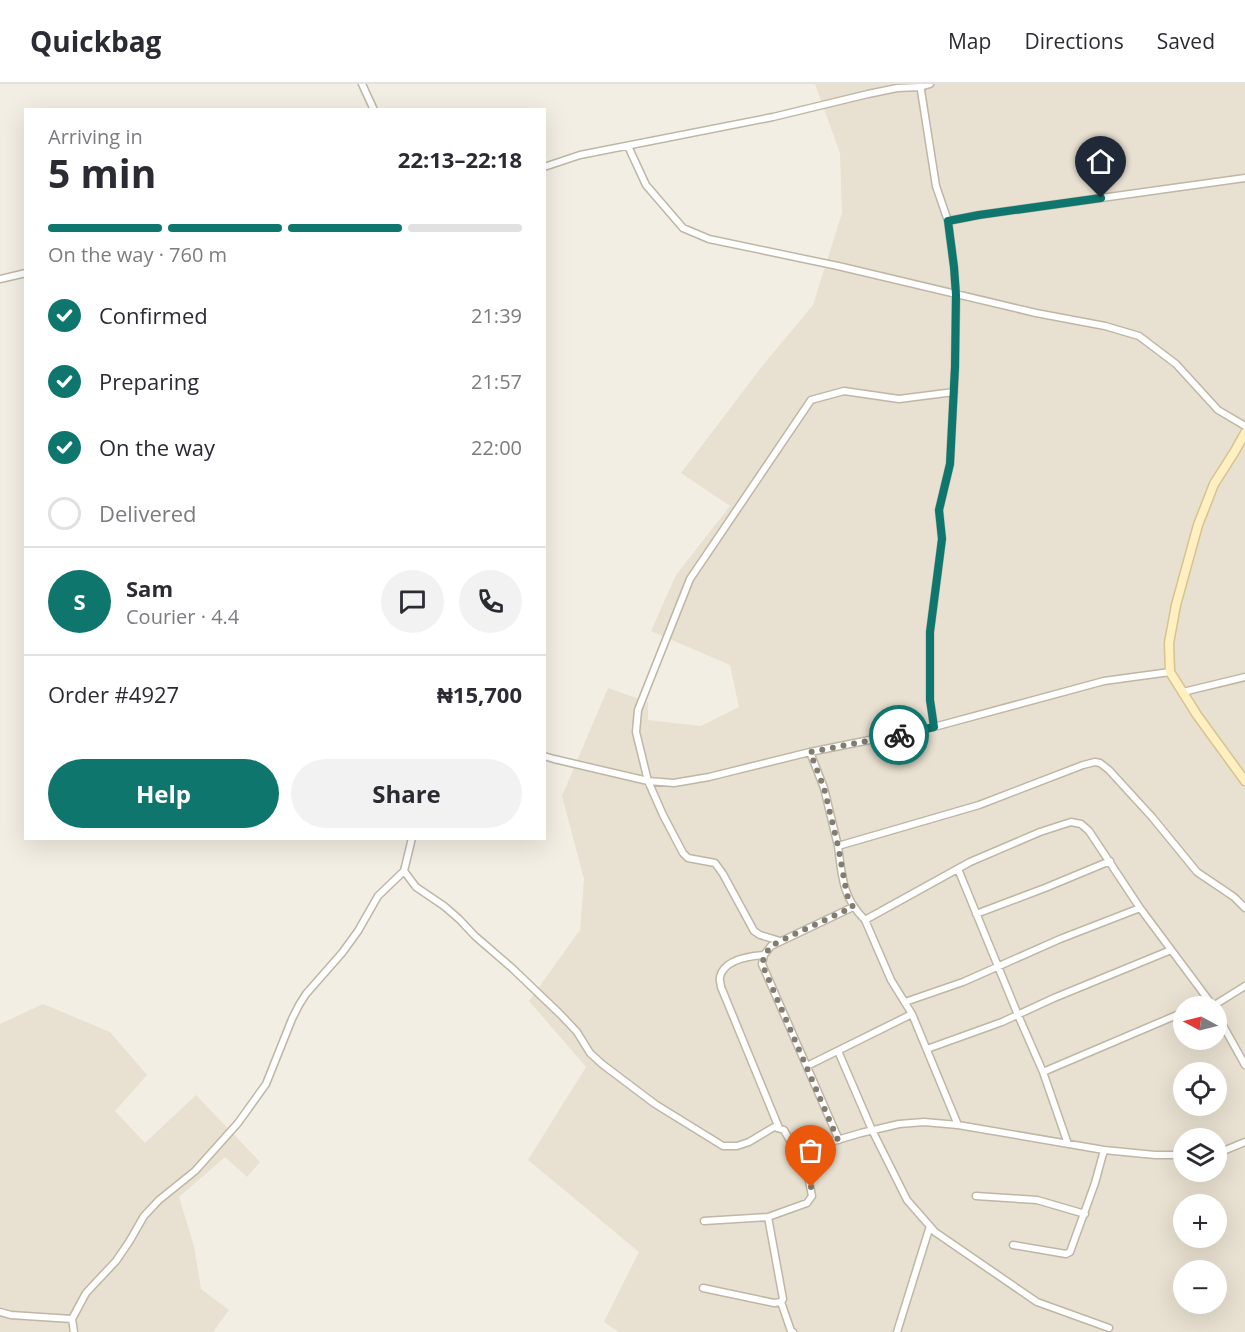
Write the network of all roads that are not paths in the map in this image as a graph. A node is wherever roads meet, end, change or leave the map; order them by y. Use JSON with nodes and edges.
{"nodes":[{"id":1,"x":362,"y":84,"type":"edge"},
{"id":2,"x":930,"y":84,"type":"edge"},
{"id":3,"x":920,"y":86,"type":"edge"},
{"id":4,"x":373,"y":108,"type":"edge"},
{"id":5,"x":628,"y":146,"type":"junction"},
{"id":6,"x":546,"y":166,"type":"edge"},
{"id":7,"x":1245,"y":178,"type":"edge"},
{"id":8,"x":948,"y":221,"type":"junction"},
{"id":9,"x":24,"y":273,"type":"edge"},
{"id":10,"x":0,"y":279,"type":"edge"},
{"id":11,"x":956,"y":295,"type":"junction"},
{"id":12,"x":954,"y":392,"type":"junction"},
{"id":13,"x":1245,"y":426,"type":"edge"},
{"id":14,"x":1245,"y":433,"type":"edge"},
{"id":15,"x":1170,"y":672,"type":"junction"},
{"id":16,"x":1245,"y":677,"type":"edge"},
{"id":17,"x":1183,"y":692,"type":"junction"},
{"id":18,"x":934,"y":727,"type":"junction"},
{"id":19,"x":810,"y":752,"type":"junction"},
{"id":20,"x":546,"y":757,"type":"edge"},
{"id":21,"x":648,"y":781,"type":"junction"},
{"id":22,"x":1245,"y":781,"type":"edge"},
{"id":23,"x":412,"y":840,"type":"edge"},
{"id":24,"x":838,"y":846,"type":"junction"},
{"id":25,"x":1110,"y":861,"type":"junction"},
{"id":26,"x":958,"y":869,"type":"junction"},
{"id":27,"x":404,"y":871,"type":"junction"},
{"id":28,"x":853,"y":907,"type":"junction"},
{"id":29,"x":1140,"y":908,"type":"junction"},
{"id":30,"x":1245,"y":908,"type":"edge"},
{"id":31,"x":976,"y":914,"type":"junction"},
{"id":32,"x":865,"y":920,"type":"junction"},
{"id":33,"x":780,"y":941,"type":"junction"},
{"id":34,"x":1171,"y":950,"type":"junction"},
{"id":35,"x":764,"y":955,"type":"junction"},
{"id":36,"x":998,"y":967,"type":"junction"},
{"id":37,"x":1245,"y":986,"type":"edge"},
{"id":38,"x":1205,"y":996,"type":"edge"},
{"id":39,"x":1227,"y":996,"type":"edge"},
{"id":40,"x":905,"y":1002,"type":"junction"},
{"id":41,"x":912,"y":1014,"type":"junction"},
{"id":42,"x":1018,"y":1015,"type":"junction"},
{"id":43,"x":1173,"y":1017,"type":"edge"},
{"id":44,"x":1227,"y":1033,"type":"edge"},
{"id":45,"x":927,"y":1049,"type":"junction"},
{"id":46,"x":838,"y":1051,"type":"junction"},
{"id":47,"x":1245,"y":1065,"type":"edge"},
{"id":48,"x":807,"y":1066,"type":"junction"},
{"id":49,"x":1043,"y":1072,"type":"junction"},
{"id":50,"x":958,"y":1125,"type":"junction"},
{"id":51,"x":779,"y":1128,"type":"junction"},
{"id":52,"x":872,"y":1130,"type":"junction"},
{"id":53,"x":838,"y":1140,"type":"junction"},
{"id":54,"x":1245,"y":1142,"type":"edge"},
{"id":55,"x":1068,"y":1144,"type":"junction"},
{"id":56,"x":1227,"y":1149,"type":"edge"},
{"id":57,"x":803,"y":1150,"type":"junction"},
{"id":58,"x":1104,"y":1150,"type":"junction"},
{"id":59,"x":1173,"y":1155,"type":"edge"},
{"id":60,"x":976,"y":1196,"type":"dead end"},
{"id":61,"x":1085,"y":1214,"type":"junction"},
{"id":62,"x":768,"y":1217,"type":"junction"},
{"id":63,"x":704,"y":1221,"type":"dead end"},
{"id":64,"x":930,"y":1226,"type":"junction"},
{"id":65,"x":1013,"y":1245,"type":"dead end"},
{"id":66,"x":703,"y":1288,"type":"dead end"},
{"id":67,"x":781,"y":1302,"type":"junction"},
{"id":68,"x":0,"y":1312,"type":"edge"},
{"id":69,"x":72,"y":1319,"type":"junction"},
{"id":70,"x":1109,"y":1328,"type":"dead end"},
{"id":71,"x":74,"y":1332,"type":"edge"},
{"id":72,"x":793,"y":1332,"type":"edge"},
{"id":73,"x":897,"y":1332,"type":"edge"}],
"edges":[{"from":1,"to":4,"type":"street"},
{"from":2,"to":3,"type":"street"},
{"from":3,"to":5,"type":"street"},
{"from":3,"to":8,"type":"street"},
{"from":5,"to":6,"type":"street"},
{"from":5,"to":11,"type":"street"},
{"from":7,"to":8,"type":"street"},
{"from":8,"to":11,"type":"street"},
{"from":9,"to":10,"type":"street"},
{"from":11,"to":12,"type":"street"},
{"from":11,"to":13,"type":"street"},
{"from":12,"to":18,"type":"street"},
{"from":12,"to":21,"type":"street"},
{"from":14,"to":15,"type":"street"},
{"from":15,"to":17,"type":"street"},
{"from":15,"to":18,"type":"street"},
{"from":16,"to":17,"type":"street"},
{"from":17,"to":22,"type":"street"},
{"from":18,"to":19,"type":"street"},
{"from":19,"to":21,"type":"street"},
{"from":19,"to":24,"type":"street"},
{"from":20,"to":21,"type":"street"},
{"from":21,"to":33,"type":"street"},
{"from":23,"to":27,"type":"street"},
{"from":24,"to":28,"type":"street"},
{"from":24,"to":30,"type":"street"},
{"from":25,"to":26,"type":"street"},
{"from":25,"to":29,"type":"street"},
{"from":25,"to":31,"type":"street"},
{"from":26,"to":31,"type":"street"},
{"from":26,"to":32,"type":"street"},
{"from":27,"to":51,"type":"street"},
{"from":27,"to":69,"type":"street"},
{"from":28,"to":32,"type":"street"},
{"from":28,"to":33,"type":"street"},
{"from":29,"to":34,"type":"street"},
{"from":29,"to":36,"type":"street"},
{"from":31,"to":36,"type":"street"},
{"from":32,"to":40,"type":"street"},
{"from":33,"to":35,"type":"street"},
{"from":34,"to":38,"type":"street"},
{"from":34,"to":42,"type":"street"},
{"from":35,"to":48,"type":"street"},
{"from":35,"to":51,"type":"street"},
{"from":36,"to":40,"type":"street"},
{"from":36,"to":42,"type":"street"},
{"from":37,"to":39,"type":"street"},
{"from":40,"to":41,"type":"street"},
{"from":41,"to":45,"type":"street"},
{"from":41,"to":46,"type":"street"},
{"from":42,"to":45,"type":"street"},
{"from":42,"to":49,"type":"street"},
{"from":43,"to":49,"type":"street"},
{"from":44,"to":47,"type":"street"},
{"from":45,"to":50,"type":"street"},
{"from":46,"to":48,"type":"street"},
{"from":46,"to":52,"type":"street"},
{"from":48,"to":53,"type":"street"},
{"from":49,"to":55,"type":"street"},
{"from":50,"to":52,"type":"street"},
{"from":50,"to":55,"type":"street"},
{"from":51,"to":57,"type":"street"},
{"from":52,"to":53,"type":"street"},
{"from":52,"to":64,"type":"street"},
{"from":53,"to":57,"type":"street"},
{"from":54,"to":56,"type":"street"},
{"from":55,"to":58,"type":"street"},
{"from":57,"to":62,"type":"street"},
{"from":58,"to":59,"type":"street"},
{"from":58,"to":61,"type":"street"},
{"from":60,"to":61,"type":"street"},
{"from":61,"to":65,"type":"street"},
{"from":62,"to":63,"type":"street"},
{"from":62,"to":67,"type":"street"},
{"from":64,"to":70,"type":"street"},
{"from":64,"to":73,"type":"street"},
{"from":66,"to":67,"type":"street"},
{"from":67,"to":72,"type":"street"},
{"from":68,"to":69,"type":"street"},
{"from":69,"to":71,"type":"street"}]}
